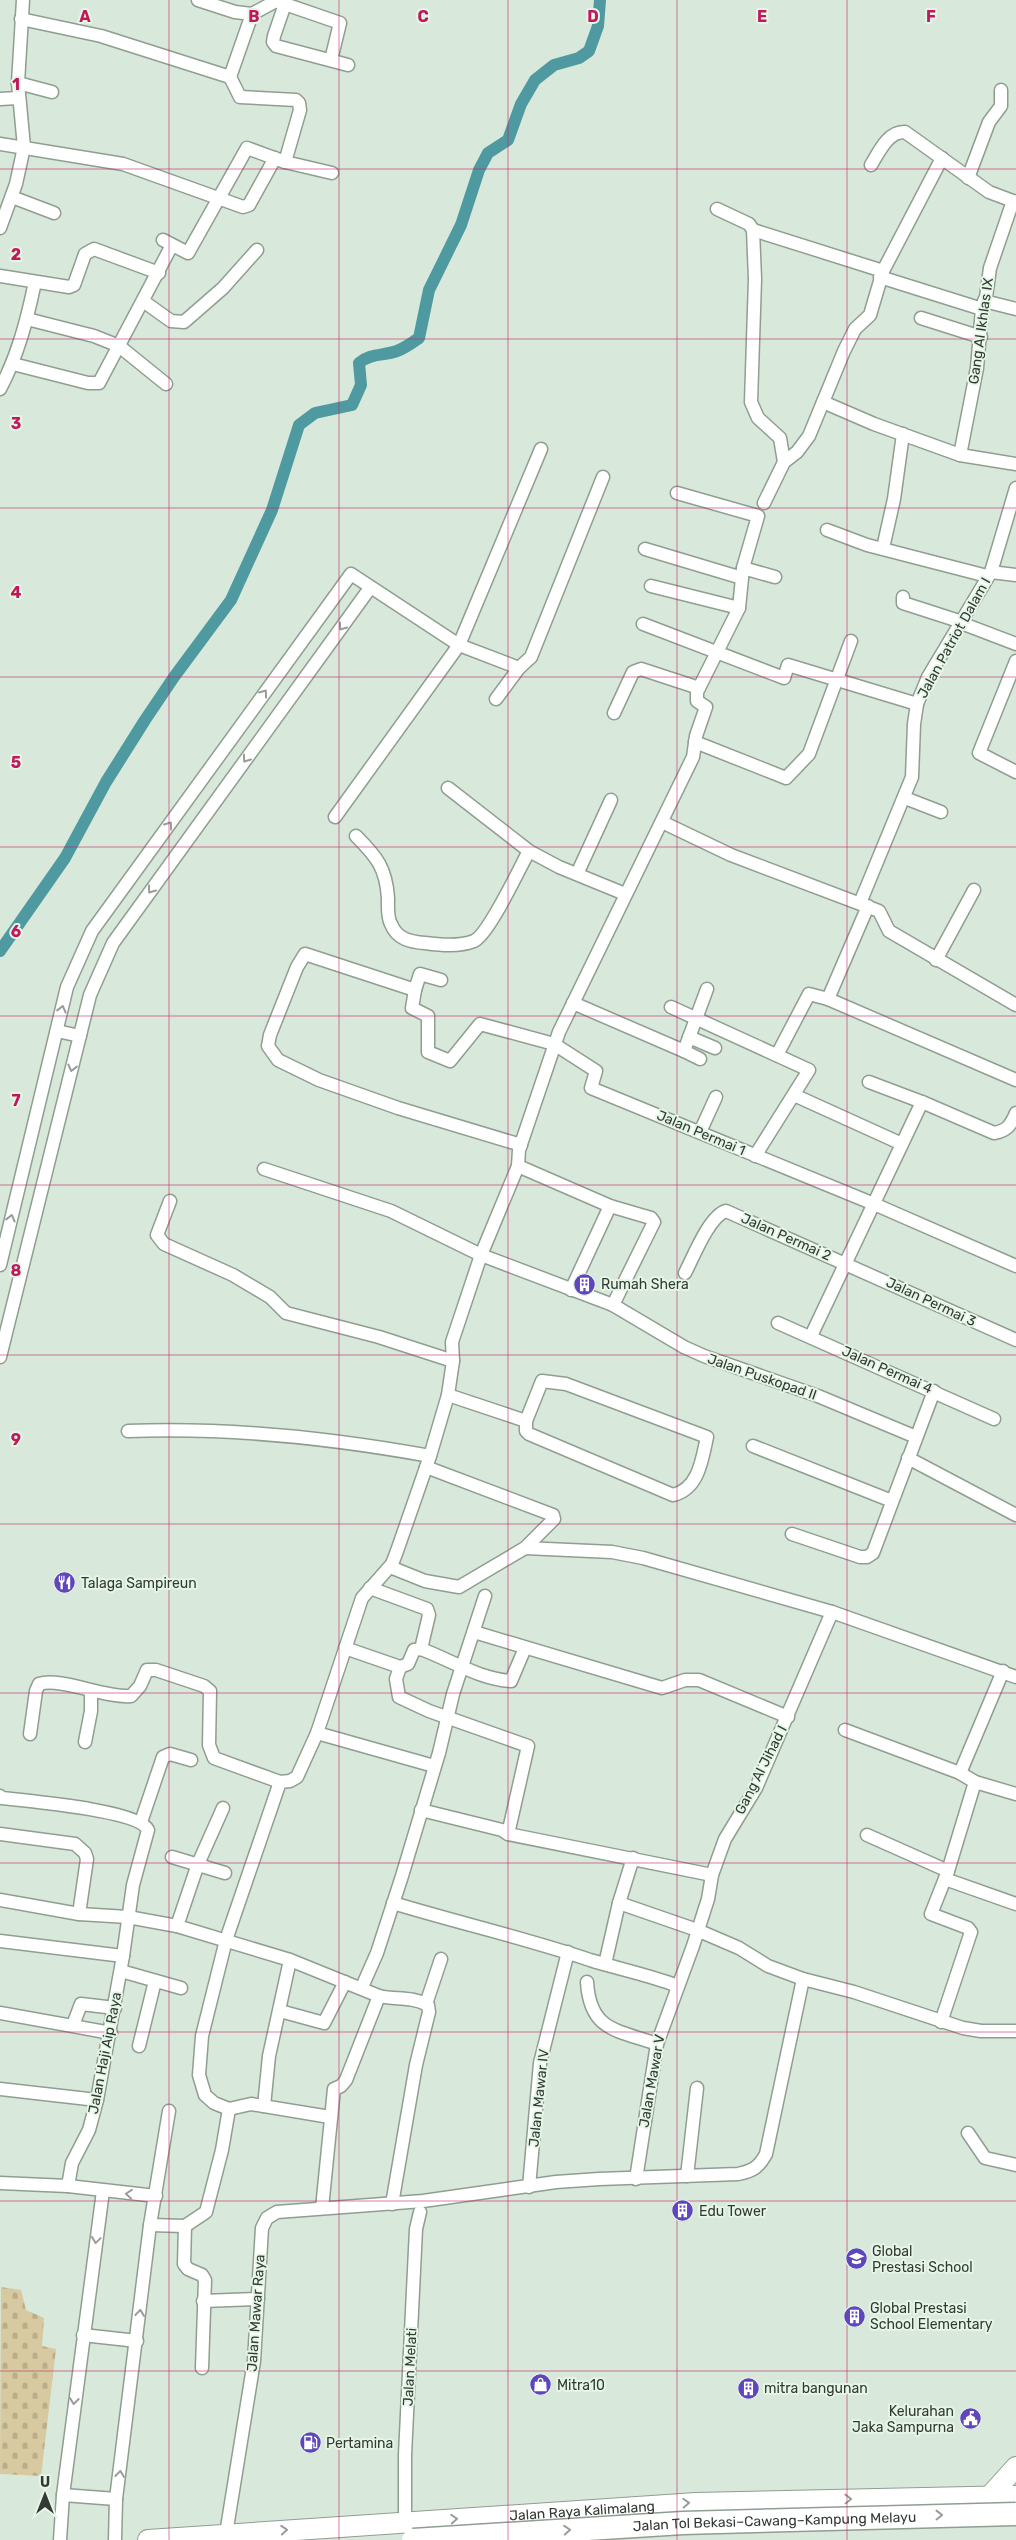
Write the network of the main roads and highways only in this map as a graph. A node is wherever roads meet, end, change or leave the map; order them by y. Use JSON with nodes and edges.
{"nodes":[{"id":1,"x":1016,"y":2467,"type":"edge"},
{"id":2,"x":1016,"y":2496,"type":"edge"},
{"id":3,"x":989,"y":2497,"type":"junction"},
{"id":4,"x":1016,"y":2514,"type":"edge"},
{"id":5,"x":414,"y":2532,"type":"edge"},
{"id":6,"x":148,"y":2540,"type":"edge"}],
"edges":[{"from":1,"to":3,"type":"main road"},
{"from":2,"to":3,"type":"main road","name":"Jalan Raya Kalimalang"},
{"from":5,"to":3,"type":"main road","name":"Jalan Raya Kalimalang","one_way":true},
{"from":5,"to":4,"type":"highway","name":"Jalan Tol Bekasi–Cawang–Kampung Melayu","one_way":true,"bridge":true},
{"from":6,"to":5,"type":"main road","name":"Jalan Raya Kalimalang","one_way":true}]}
